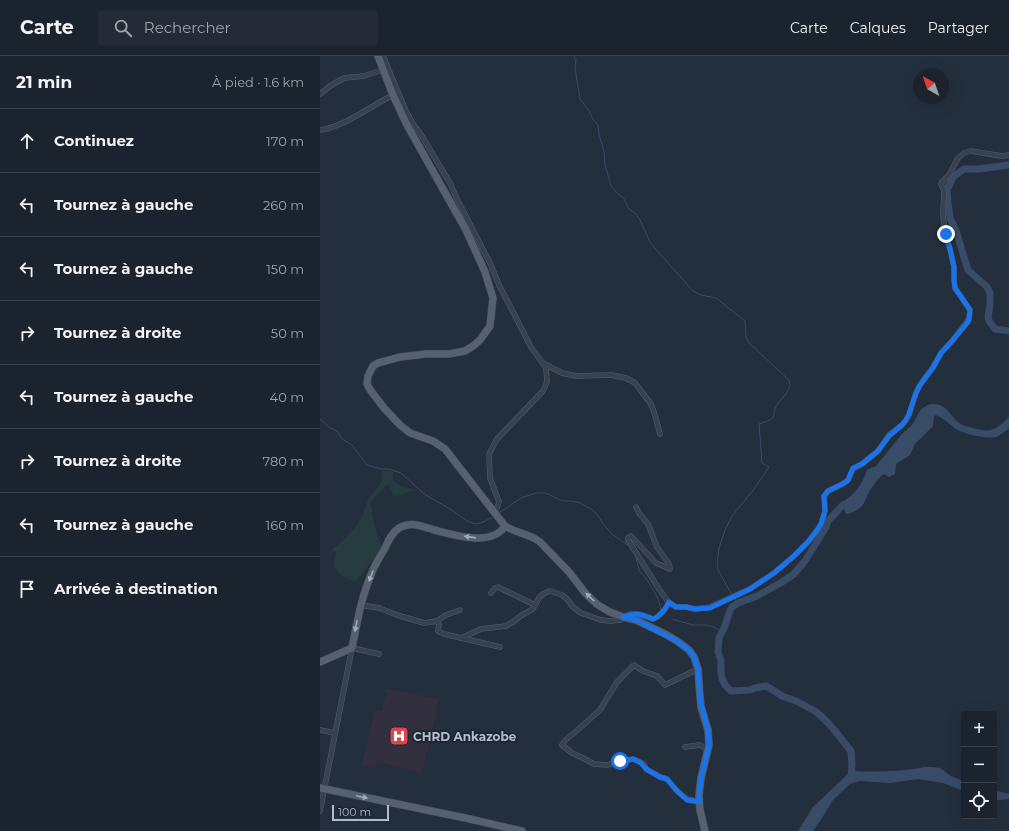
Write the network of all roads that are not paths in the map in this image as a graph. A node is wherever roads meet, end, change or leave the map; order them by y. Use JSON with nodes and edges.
{"nodes":[{"id":1,"x":378,"y":56,"type":"edge"},
{"id":2,"x":383,"y":56,"type":"edge"},
{"id":3,"x":382,"y":70,"type":"junction"},
{"id":4,"x":320,"y":94,"type":"edge"},
{"id":5,"x":393,"y":95,"type":"junction"},
{"id":6,"x":320,"y":130,"type":"edge"},
{"id":7,"x":1009,"y":155,"type":"edge"},
{"id":8,"x":542,"y":362,"type":"junction"},
{"id":9,"x":660,"y":434,"type":"dead end"},
{"id":10,"x":636,"y":507,"type":"dead end"},
{"id":11,"x":496,"y":513,"type":"junction"},
{"id":12,"x":505,"y":526,"type":"junction"},
{"id":13,"x":491,"y":593,"type":"dead end"},
{"id":14,"x":669,"y":602,"type":"junction"},
{"id":15,"x":361,"y":604,"type":"junction"},
{"id":16,"x":536,"y":605,"type":"junction"},
{"id":17,"x":460,"y":610,"type":"dead end"},
{"id":18,"x":623,"y":617,"type":"junction"},
{"id":19,"x":437,"y":621,"type":"junction"},
{"id":20,"x":461,"y":638,"type":"junction"},
{"id":21,"x":500,"y":647,"type":"dead end"},
{"id":22,"x":352,"y":648,"type":"junction"},
{"id":23,"x":379,"y":654,"type":"dead end"},
{"id":24,"x":320,"y":662,"type":"edge"},
{"id":25,"x":698,"y":669,"type":"junction"},
{"id":26,"x":320,"y":730,"type":"edge"},
{"id":27,"x":335,"y":733,"type":"junction"},
{"id":28,"x":685,"y":747,"type":"dead end"},
{"id":29,"x":708,"y":750,"type":"junction"},
{"id":30,"x":322,"y":789,"type":"edge"},
{"id":31,"x":700,"y":802,"type":"junction"},
{"id":32,"x":320,"y":811,"type":"edge"},
{"id":33,"x":522,"y":831,"type":"edge"},
{"id":34,"x":705,"y":831,"type":"edge"}],
"edges":[{"from":1,"to":3,"type":"main road"},
{"from":2,"to":8,"type":"street"},
{"from":3,"to":4,"type":"street"},
{"from":3,"to":5,"type":"main road"},
{"from":5,"to":6,"type":"street"},
{"from":5,"to":11,"type":"main road"},
{"from":7,"to":14,"type":"street"},
{"from":8,"to":9,"type":"street"},
{"from":8,"to":11,"type":"street"},
{"from":10,"to":14,"type":"street"},
{"from":11,"to":12,"type":"main road"},
{"from":12,"to":15,"type":"main road","one_way":true},
{"from":18,"to":12,"type":"main road","one_way":true},
{"from":13,"to":16,"type":"street"},
{"from":14,"to":18,"type":"street"},
{"from":15,"to":19,"type":"street"},
{"from":15,"to":22,"type":"main road","one_way":true},
{"from":16,"to":18,"type":"street"},
{"from":16,"to":20,"type":"street"},
{"from":17,"to":19,"type":"street"},
{"from":18,"to":25,"type":"main road"},
{"from":19,"to":20,"type":"street"},
{"from":20,"to":21,"type":"street"},
{"from":22,"to":23,"type":"street"},
{"from":22,"to":24,"type":"main road"},
{"from":22,"to":27,"type":"street"},
{"from":25,"to":29,"type":"main road"},
{"from":25,"to":31,"type":"street"},
{"from":26,"to":27,"type":"street"},
{"from":27,"to":30,"type":"street"},
{"from":28,"to":29,"type":"street"},
{"from":29,"to":31,"type":"main road"},
{"from":30,"to":32,"type":"street"},
{"from":30,"to":33,"type":"main road","one_way":true},
{"from":31,"to":34,"type":"main road"}]}
